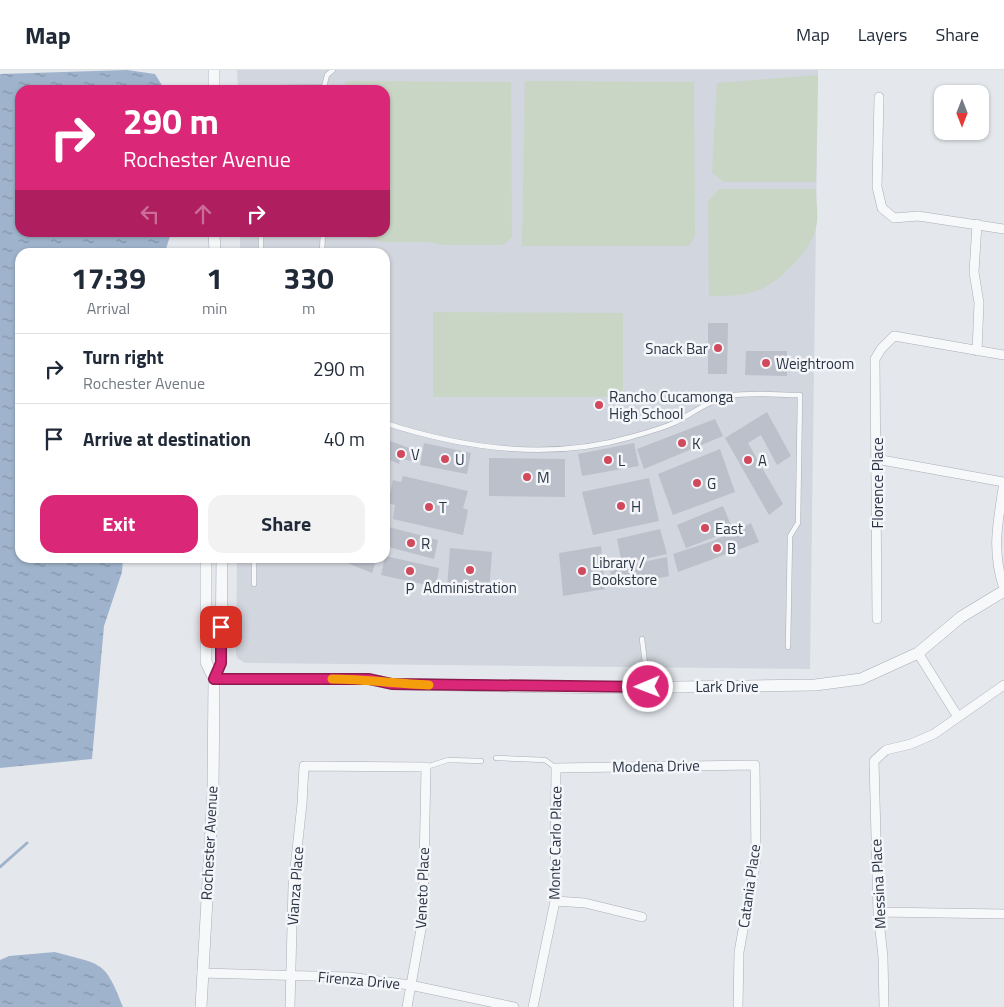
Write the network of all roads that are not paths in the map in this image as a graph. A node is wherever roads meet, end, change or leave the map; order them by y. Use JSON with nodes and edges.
{"nodes":[{"id":1,"x":214,"y":70,"type":"edge"},
{"id":2,"x":333,"y":70,"type":"edge"},
{"id":3,"x":214,"y":85,"type":"edge"},
{"id":4,"x":325,"y":85,"type":"edge"},
{"id":5,"x":879,"y":97,"type":"dead end"},
{"id":6,"x":977,"y":224,"type":"junction"},
{"id":7,"x":1004,"y":228,"type":"edge"},
{"id":8,"x":977,"y":351,"type":"junction"},
{"id":9,"x":1004,"y":355,"type":"edge"},
{"id":10,"x":390,"y":425,"type":"edge"},
{"id":11,"x":876,"y":459,"type":"junction"},
{"id":12,"x":1004,"y":482,"type":"edge"},
{"id":13,"x":206,"y":563,"type":"edge"},
{"id":14,"x":222,"y":563,"type":"edge"},
{"id":15,"x":254,"y":563,"type":"edge"},
{"id":16,"x":254,"y":584,"type":"dead end"},
{"id":17,"x":1004,"y":590,"type":"edge"},
{"id":18,"x":877,"y":618,"type":"dead end"},
{"id":19,"x":642,"y":639,"type":"dead end"},
{"id":20,"x":788,"y":647,"type":"dead end"},
{"id":21,"x":918,"y":653,"type":"junction"},
{"id":22,"x":214,"y":679,"type":"junction"},
{"id":23,"x":1004,"y":685,"type":"edge"},
{"id":24,"x":648,"y":687,"type":"junction"},
{"id":25,"x":958,"y":717,"type":"junction"},
{"id":26,"x":496,"y":758,"type":"dead end"},
{"id":27,"x":481,"y":761,"type":"dead end"},
{"id":28,"x":755,"y":765,"type":"joint"},
{"id":29,"x":426,"y":767,"type":"junction"},
{"id":30,"x":556,"y":768,"type":"junction"},
{"id":31,"x":555,"y":902,"type":"junction"},
{"id":32,"x":878,"y":912,"type":"junction"},
{"id":33,"x":1004,"y":914,"type":"edge"},
{"id":34,"x":642,"y":917,"type":"dead end"},
{"id":35,"x":202,"y":973,"type":"junction"},
{"id":36,"x":290,"y":975,"type":"junction"},
{"id":37,"x":410,"y":985,"type":"junction"},
{"id":38,"x":201,"y":1007,"type":"edge"},
{"id":39,"x":290,"y":1007,"type":"edge"},
{"id":40,"x":407,"y":1007,"type":"edge"},
{"id":41,"x":514,"y":1007,"type":"edge"},
{"id":42,"x":533,"y":1007,"type":"edge"},
{"id":43,"x":738,"y":1007,"type":"edge"},
{"id":44,"x":884,"y":1007,"type":"edge"}],
"edges":[{"from":1,"to":3,"type":"street"},
{"from":2,"to":4,"type":"lane"},
{"from":5,"to":6,"type":"street"},
{"from":6,"to":7,"type":"street"},
{"from":6,"to":8,"type":"street"},
{"from":8,"to":9,"type":"street"},
{"from":8,"to":11,"type":"street","name":"Florence Place"},
{"from":10,"to":20,"type":"lane"},
{"from":11,"to":12,"type":"street"},
{"from":11,"to":18,"type":"street","name":"Florence Place"},
{"from":12,"to":17,"type":"street"},
{"from":13,"to":22,"type":"street","name":"Rochester Avenue"},
{"from":14,"to":22,"type":"street","name":"Rochester Avenue"},
{"from":15,"to":16,"type":"lane"},
{"from":17,"to":21,"type":"street","name":"Lark Drive"},
{"from":19,"to":24,"type":"lane"},
{"from":21,"to":24,"type":"street","name":"Lark Drive"},
{"from":21,"to":25,"type":"street"},
{"from":22,"to":24,"type":"street","name":"Lark Drive"},
{"from":22,"to":35,"type":"street","name":"Rochester Avenue"},
{"from":23,"to":25,"type":"street"},
{"from":25,"to":32,"type":"street","name":"Messina Place"},
{"from":26,"to":30,"type":"lane"},
{"from":27,"to":29,"type":"lane"},
{"from":28,"to":30,"type":"street","name":"Modena Drive"},
{"from":28,"to":43,"type":"street","name":"Catania Place"},
{"from":29,"to":36,"type":"street","name":"Vianza Place"},
{"from":29,"to":37,"type":"street","name":"Veneto Place"},
{"from":30,"to":31,"type":"street","name":"Monte Carlo Place"},
{"from":31,"to":34,"type":"street"},
{"from":31,"to":42,"type":"street","name":"Monte Carlo Place"},
{"from":32,"to":33,"type":"street"},
{"from":32,"to":44,"type":"street","name":"Messina Place"},
{"from":35,"to":36,"type":"street","name":"Firenza Drive"},
{"from":35,"to":38,"type":"street","name":"Rochester Avenue"},
{"from":36,"to":37,"type":"street","name":"Firenza Drive"},
{"from":36,"to":39,"type":"street","name":"Vianza Place"},
{"from":37,"to":40,"type":"street","name":"Veneto Place"},
{"from":37,"to":41,"type":"street","name":"Firenza Drive"}]}
